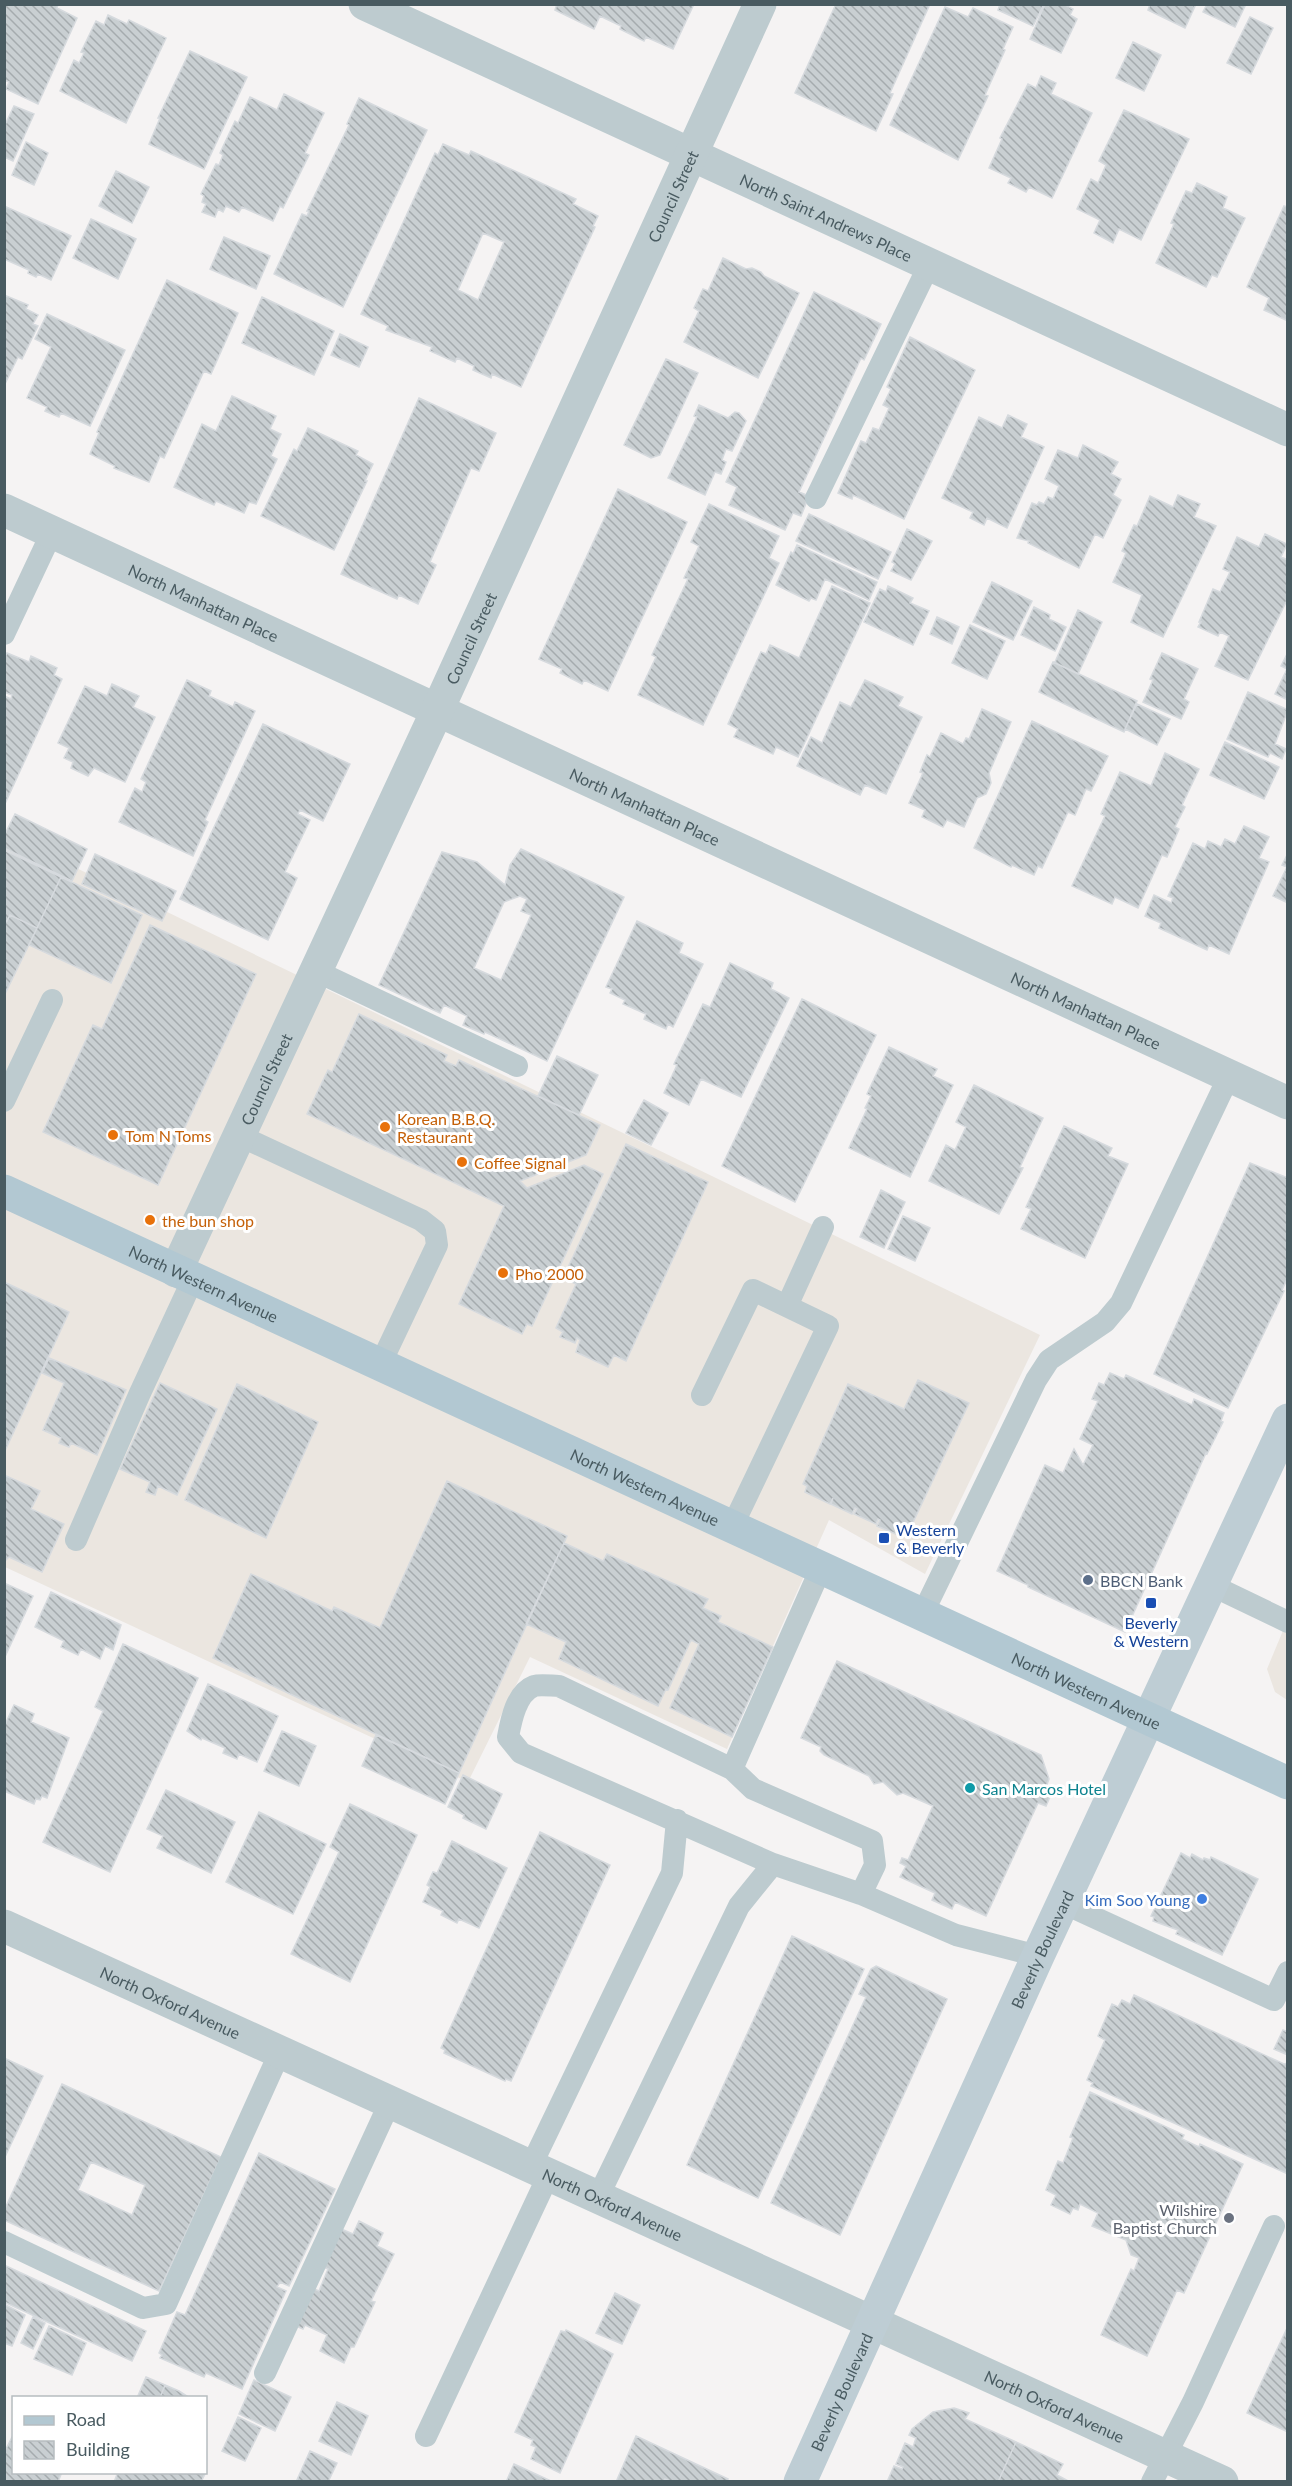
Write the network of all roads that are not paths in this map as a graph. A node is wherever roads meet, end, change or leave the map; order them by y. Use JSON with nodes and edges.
{"nodes":[{"id":1,"x":365,"y":4,"type":"edge"},
{"id":2,"x":760,"y":4,"type":"edge"},
{"id":3,"x":691,"y":154,"type":"junction"},
{"id":4,"x":929,"y":265,"type":"junction"},
{"id":5,"x":1287,"y":430,"type":"edge"},
{"id":6,"x":816,"y":498,"type":"dead end"},
{"id":7,"x":4,"y":510,"type":"edge"},
{"id":8,"x":52,"y":532,"type":"junction"},
{"id":9,"x":4,"y":634,"type":"edge"},
{"id":10,"x":438,"y":709,"type":"junction"},
{"id":11,"x":316,"y":971,"type":"junction"},
{"id":12,"x":52,"y":1000,"type":"dead end"},
{"id":13,"x":517,"y":1066,"type":"dead end"},
{"id":14,"x":1229,"y":1076,"type":"junction"},
{"id":15,"x":4,"y":1101,"type":"edge"},
{"id":16,"x":1287,"y":1103,"type":"edge"},
{"id":17,"x":240,"y":1136,"type":"junction"},
{"id":18,"x":4,"y":1191,"type":"edge"},
{"id":19,"x":823,"y":1227,"type":"dead end"},
{"id":20,"x":184,"y":1275,"type":"junction"},
{"id":21,"x":787,"y":1306,"type":"junction"},
{"id":22,"x":380,"y":1365,"type":"junction"},
{"id":23,"x":702,"y":1395,"type":"dead end"},
{"id":24,"x":1285,"y":1433,"type":"edge"},
{"id":25,"x":732,"y":1527,"type":"junction"},
{"id":26,"x":76,"y":1540,"type":"dead end"},
{"id":27,"x":822,"y":1569,"type":"junction"},
{"id":28,"x":1211,"y":1585,"type":"junction"},
{"id":29,"x":922,"y":1615,"type":"junction"},
{"id":30,"x":1287,"y":1622,"type":"edge"},
{"id":31,"x":1149,"y":1720,"type":"junction"},
{"id":32,"x":732,"y":1769,"type":"junction"},
{"id":33,"x":1287,"y":1783,"type":"edge"},
{"id":34,"x":677,"y":1820,"type":"junction"},
{"id":35,"x":773,"y":1864,"type":"junction"},
{"id":36,"x":861,"y":1894,"type":"junction"},
{"id":37,"x":1063,"y":1903,"type":"junction"},
{"id":38,"x":4,"y":1926,"type":"edge"},
{"id":39,"x":1038,"y":1956,"type":"junction"},
{"id":40,"x":1287,"y":1972,"type":"edge"},
{"id":41,"x":280,"y":2052,"type":"junction"},
{"id":42,"x":390,"y":2102,"type":"junction"},
{"id":43,"x":540,"y":2170,"type":"junction"},
{"id":44,"x":598,"y":2197,"type":"junction"},
{"id":45,"x":1274,"y":2226,"type":"dead end"},
{"id":46,"x":4,"y":2242,"type":"edge"},
{"id":47,"x":872,"y":2322,"type":"junction"},
{"id":48,"x":265,"y":2373,"type":"dead end"},
{"id":49,"x":426,"y":2436,"type":"dead end"},
{"id":50,"x":1159,"y":2468,"type":"edge"},
{"id":51,"x":800,"y":2481,"type":"edge"},
{"id":52,"x":1222,"y":2481,"type":"edge"}],
"edges":[{"from":1,"to":3,"type":"street","name":"North Saint Andrews Place"},
{"from":2,"to":3,"type":"street","name":"Council Street"},
{"from":3,"to":4,"type":"street","name":"North Saint Andrews Place"},
{"from":3,"to":10,"type":"street","name":"Council Street"},
{"from":4,"to":5,"type":"street","name":"North Saint Andrews Place"},
{"from":4,"to":6,"type":"lane"},
{"from":7,"to":8,"type":"street","name":"North Manhattan Place"},
{"from":8,"to":9,"type":"lane"},
{"from":8,"to":10,"type":"street","name":"North Manhattan Place"},
{"from":10,"to":11,"type":"street","name":"Council Street"},
{"from":10,"to":14,"type":"street","name":"North Manhattan Place"},
{"from":11,"to":13,"type":"lane"},
{"from":11,"to":17,"type":"street","name":"Council Street"},
{"from":12,"to":15,"type":"lane"},
{"from":14,"to":16,"type":"street","name":"North Manhattan Place"},
{"from":14,"to":29,"type":"lane"},
{"from":17,"to":20,"type":"street","name":"Council Street"},
{"from":17,"to":22,"type":"lane"},
{"from":18,"to":20,"type":"main road","name":"North Western Avenue"},
{"from":19,"to":21,"type":"lane"},
{"from":20,"to":22,"type":"main road","name":"North Western Avenue"},
{"from":20,"to":26,"type":"lane"},
{"from":21,"to":23,"type":"lane"},
{"from":21,"to":25,"type":"lane"},
{"from":22,"to":25,"type":"main road","name":"North Western Avenue"},
{"from":24,"to":28,"type":"main road","name":"Beverly Boulevard"},
{"from":25,"to":27,"type":"main road","name":"North Western Avenue"},
{"from":27,"to":29,"type":"main road","name":"North Western Avenue"},
{"from":27,"to":32,"type":"lane"},
{"from":28,"to":30,"type":"lane"},
{"from":28,"to":31,"type":"main road","name":"Beverly Boulevard"},
{"from":29,"to":31,"type":"main road","name":"North Western Avenue"},
{"from":31,"to":33,"type":"main road","name":"North Western Avenue"},
{"from":31,"to":37,"type":"main road","name":"Beverly Boulevard"},
{"from":32,"to":34,"type":"lane"},
{"from":32,"to":36,"type":"lane"},
{"from":34,"to":35,"type":"lane"},
{"from":34,"to":43,"type":"lane"},
{"from":35,"to":36,"type":"lane"},
{"from":35,"to":44,"type":"lane"},
{"from":36,"to":39,"type":"lane"},
{"from":37,"to":39,"type":"main road","name":"Beverly Boulevard"},
{"from":37,"to":40,"type":"lane"},
{"from":38,"to":41,"type":"street","name":"North Oxford Avenue"},
{"from":39,"to":47,"type":"main road","name":"Beverly Boulevard"},
{"from":41,"to":42,"type":"street","name":"North Oxford Avenue"},
{"from":41,"to":46,"type":"lane"},
{"from":42,"to":43,"type":"street","name":"North Oxford Avenue"},
{"from":42,"to":48,"type":"lane"},
{"from":43,"to":44,"type":"street","name":"North Oxford Avenue"},
{"from":43,"to":49,"type":"lane"},
{"from":44,"to":47,"type":"street","name":"North Oxford Avenue"},
{"from":45,"to":50,"type":"lane"},
{"from":47,"to":50,"type":"street","name":"North Oxford Avenue"},
{"from":47,"to":51,"type":"main road","name":"Beverly Boulevard"},
{"from":50,"to":52,"type":"street","name":"North Oxford Avenue"}]}
